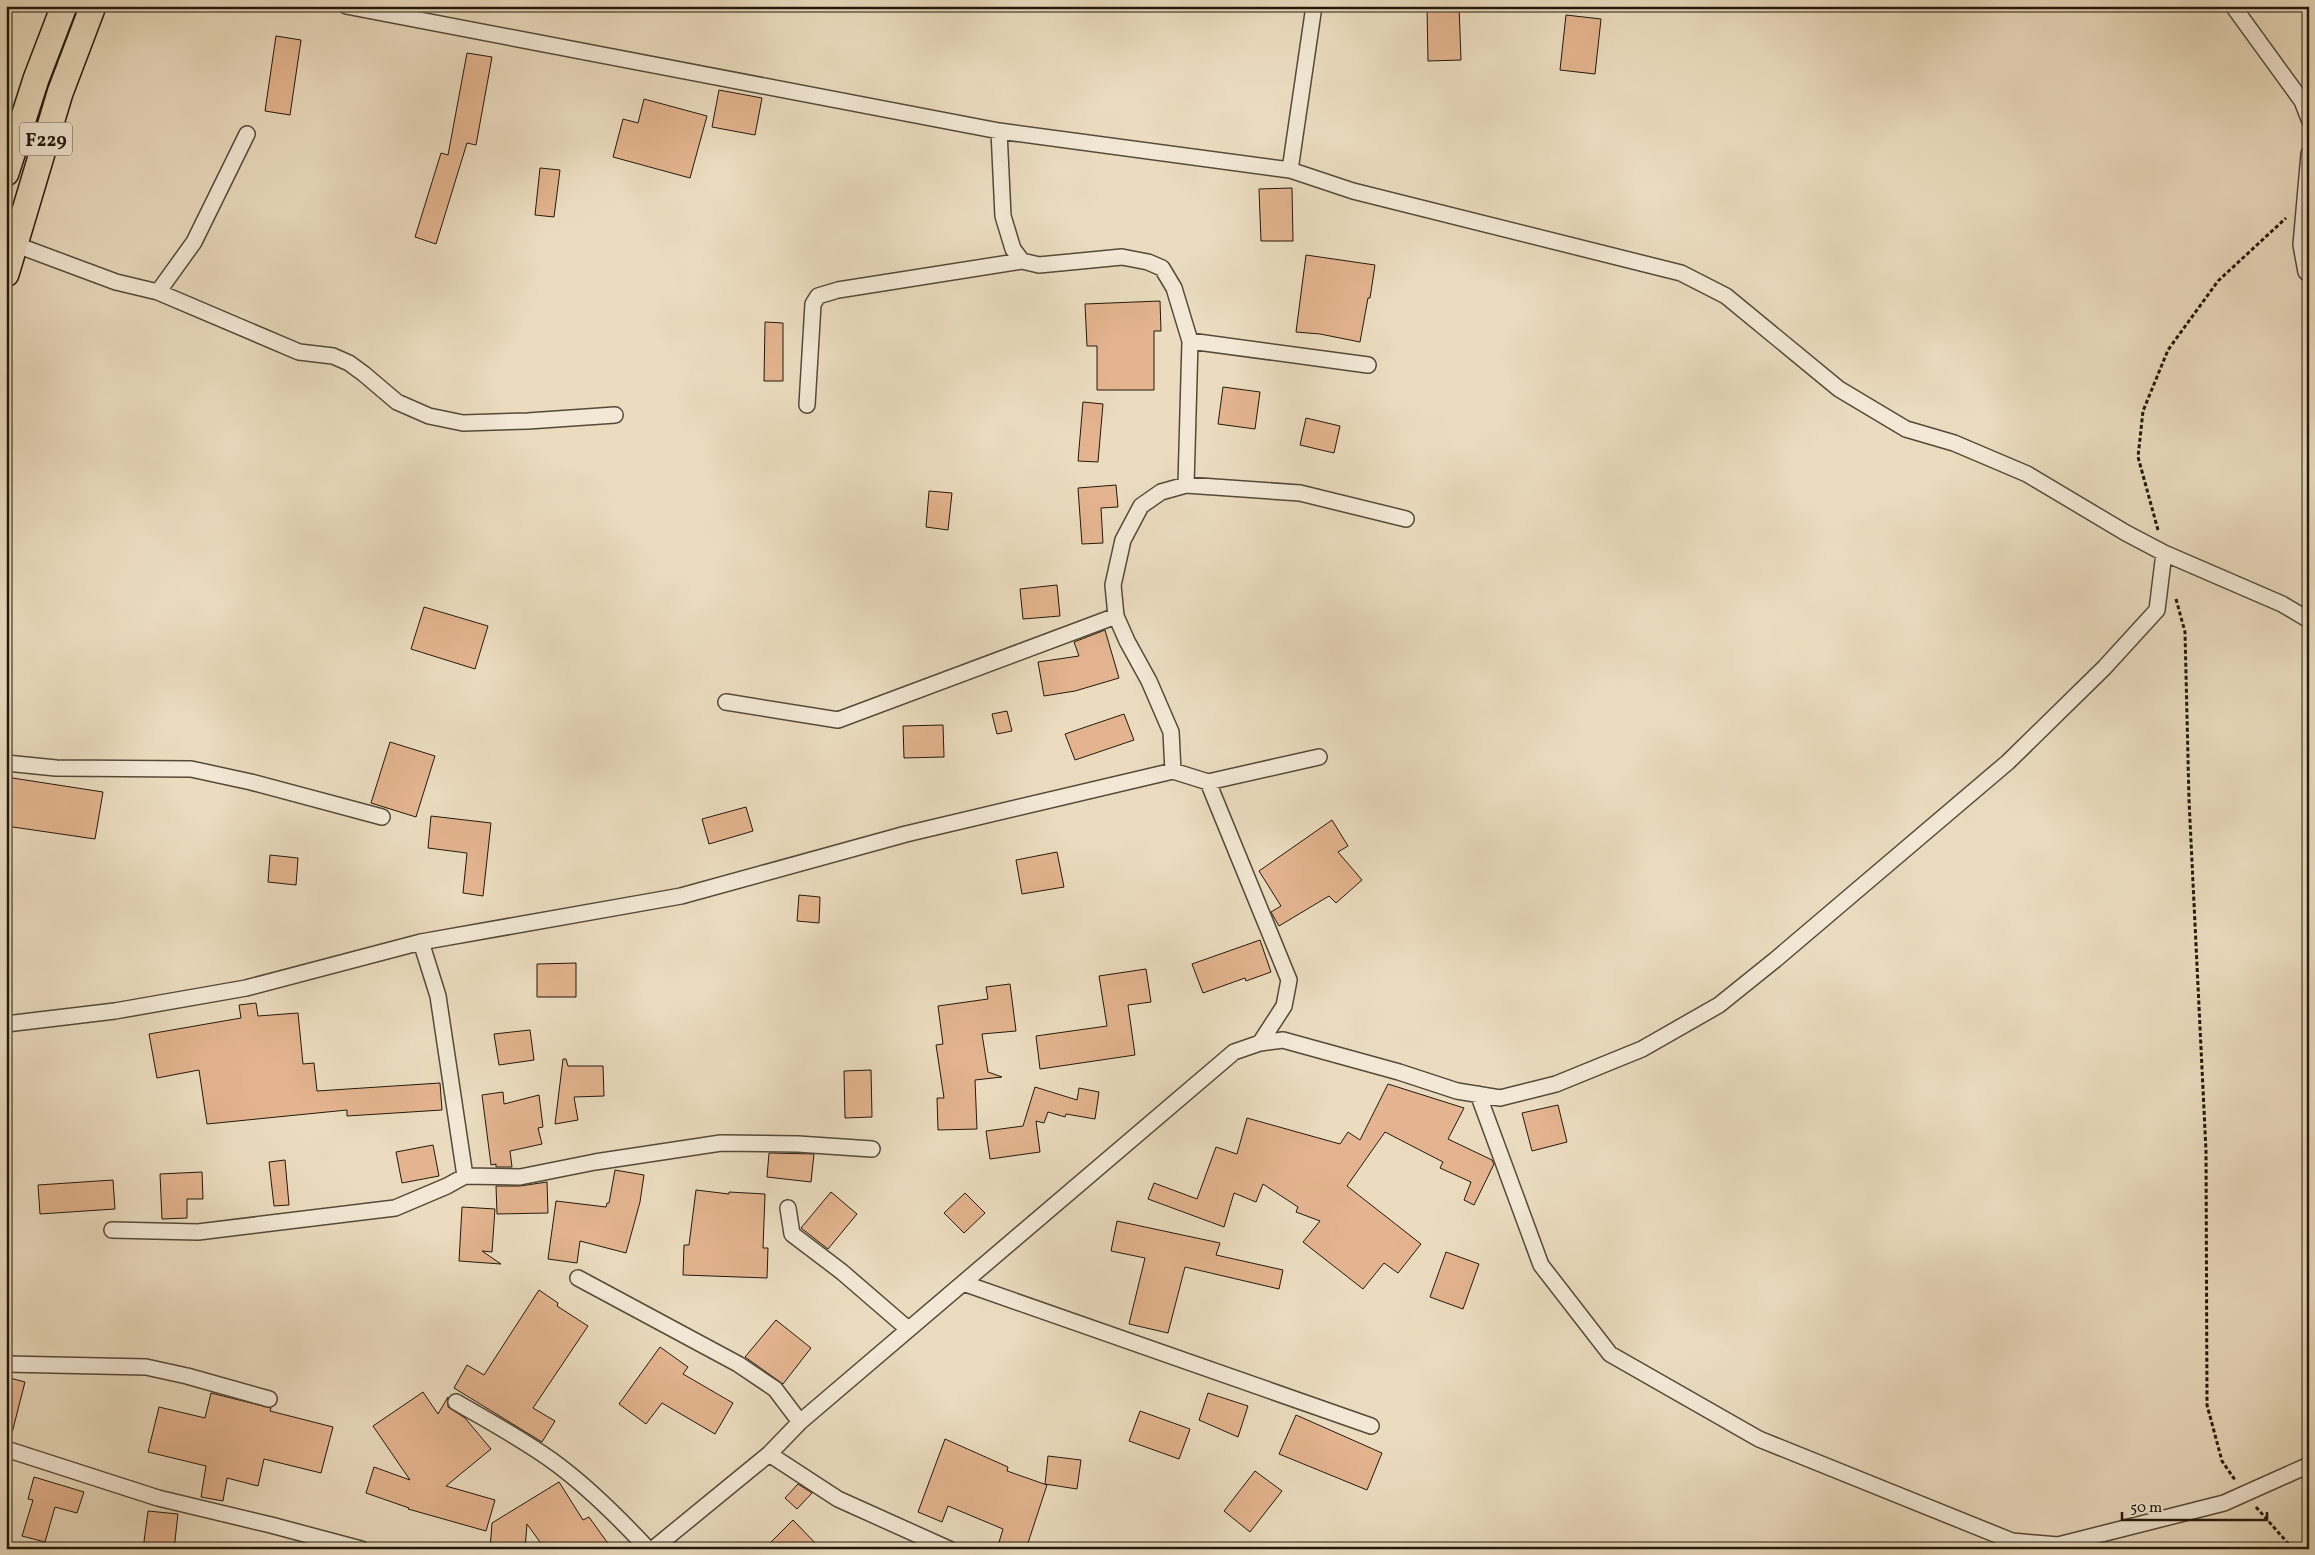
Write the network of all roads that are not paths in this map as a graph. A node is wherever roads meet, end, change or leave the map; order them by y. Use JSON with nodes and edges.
{"nodes":[{"id":1,"x":64,"y":6,"type":"edge"},
{"id":2,"x":94,"y":6,"type":"edge"},
{"id":3,"x":346,"y":6,"type":"edge"},
{"id":4,"x":1314,"y":6,"type":"edge"},
{"id":5,"x":2233,"y":6,"type":"edge"},
{"id":6,"x":2309,"y":119,"type":"edge"},
{"id":7,"x":999,"y":131,"type":"junction"},
{"id":8,"x":247,"y":134,"type":"dead end"},
{"id":9,"x":2309,"y":154,"type":"edge"},
{"id":10,"x":1290,"y":170,"type":"junction"},
{"id":11,"x":6,"y":173,"type":"edge"},
{"id":12,"x":14,"y":244,"type":"junction"},
{"id":13,"x":1022,"y":261,"type":"junction"},
{"id":14,"x":6,"y":274,"type":"edge"},
{"id":15,"x":2309,"y":274,"type":"edge"},
{"id":16,"x":158,"y":292,"type":"junction"},
{"id":17,"x":1190,"y":341,"type":"junction"},
{"id":18,"x":1368,"y":365,"type":"dead end"},
{"id":19,"x":807,"y":405,"type":"dead end"},
{"id":20,"x":615,"y":415,"type":"dead end"},
{"id":21,"x":1186,"y":485,"type":"junction"},
{"id":22,"x":1406,"y":519,"type":"dead end"},
{"id":23,"x":2164,"y":553,"type":"junction"},
{"id":24,"x":1116,"y":616,"type":"junction"},
{"id":25,"x":2309,"y":620,"type":"edge"},
{"id":26,"x":726,"y":702,"type":"dead end"},
{"id":27,"x":1319,"y":757,"type":"dead end"},
{"id":28,"x":6,"y":764,"type":"edge"},
{"id":29,"x":1173,"y":771,"type":"junction"},
{"id":30,"x":1208,"y":782,"type":"junction"},
{"id":31,"x":382,"y":817,"type":"dead end"},
{"id":32,"x":421,"y":942,"type":"junction"},
{"id":33,"x":6,"y":1024,"type":"edge"},
{"id":34,"x":1260,"y":1043,"type":"junction"},
{"id":35,"x":1478,"y":1094,"type":"junction"},
{"id":36,"x":872,"y":1149,"type":"dead end"},
{"id":37,"x":465,"y":1176,"type":"junction"},
{"id":38,"x":788,"y":1208,"type":"dead end"},
{"id":39,"x":112,"y":1230,"type":"dead end"},
{"id":40,"x":578,"y":1278,"type":"dead end"},
{"id":41,"x":963,"y":1283,"type":"junction"},
{"id":42,"x":908,"y":1329,"type":"junction"},
{"id":43,"x":6,"y":1364,"type":"edge"},
{"id":44,"x":269,"y":1399,"type":"dead end"},
{"id":45,"x":456,"y":1402,"type":"dead end"},
{"id":46,"x":800,"y":1422,"type":"junction"},
{"id":47,"x":1371,"y":1426,"type":"dead end"},
{"id":48,"x":6,"y":1449,"type":"edge"},
{"id":49,"x":769,"y":1454,"type":"junction"},
{"id":50,"x":2309,"y":1464,"type":"edge"},
{"id":51,"x":361,"y":1549,"type":"edge"},
{"id":52,"x":648,"y":1549,"type":"edge"},
{"id":53,"x":653,"y":1549,"type":"edge"},
{"id":54,"x":948,"y":1549,"type":"edge"}],
"edges":[{"from":1,"to":11,"type":"main road","number":"F229"},
{"from":2,"to":12,"type":"main road","number":"F229"},
{"from":3,"to":7,"type":"street"},
{"from":4,"to":10,"type":"street"},
{"from":5,"to":6,"type":"street"},
{"from":7,"to":10,"type":"street"},
{"from":7,"to":13,"type":"street"},
{"from":8,"to":16,"type":"street"},
{"from":9,"to":15,"type":"street"},
{"from":10,"to":23,"type":"street"},
{"from":12,"to":14,"type":"main road","number":"F229"},
{"from":12,"to":16,"type":"street"},
{"from":13,"to":17,"type":"street"},
{"from":13,"to":19,"type":"street"},
{"from":16,"to":20,"type":"street"},
{"from":17,"to":18,"type":"street"},
{"from":17,"to":21,"type":"street"},
{"from":21,"to":22,"type":"street"},
{"from":21,"to":24,"type":"street"},
{"from":23,"to":25,"type":"street"},
{"from":23,"to":35,"type":"street"},
{"from":24,"to":26,"type":"street"},
{"from":24,"to":29,"type":"street"},
{"from":27,"to":30,"type":"street"},
{"from":28,"to":31,"type":"street"},
{"from":29,"to":30,"type":"street"},
{"from":29,"to":32,"type":"street"},
{"from":30,"to":34,"type":"street"},
{"from":32,"to":33,"type":"street"},
{"from":32,"to":37,"type":"street"},
{"from":34,"to":35,"type":"street"},
{"from":34,"to":41,"type":"street"},
{"from":35,"to":50,"type":"street"},
{"from":36,"to":37,"type":"street"},
{"from":37,"to":39,"type":"street"},
{"from":38,"to":42,"type":"street"},
{"from":40,"to":46,"type":"street"},
{"from":41,"to":42,"type":"street"},
{"from":41,"to":47,"type":"street"},
{"from":42,"to":46,"type":"street"},
{"from":43,"to":44,"type":"street"},
{"from":45,"to":52,"type":"street"},
{"from":46,"to":49,"type":"street"},
{"from":48,"to":51,"type":"street"},
{"from":49,"to":53,"type":"street"},
{"from":49,"to":54,"type":"street"}]}
